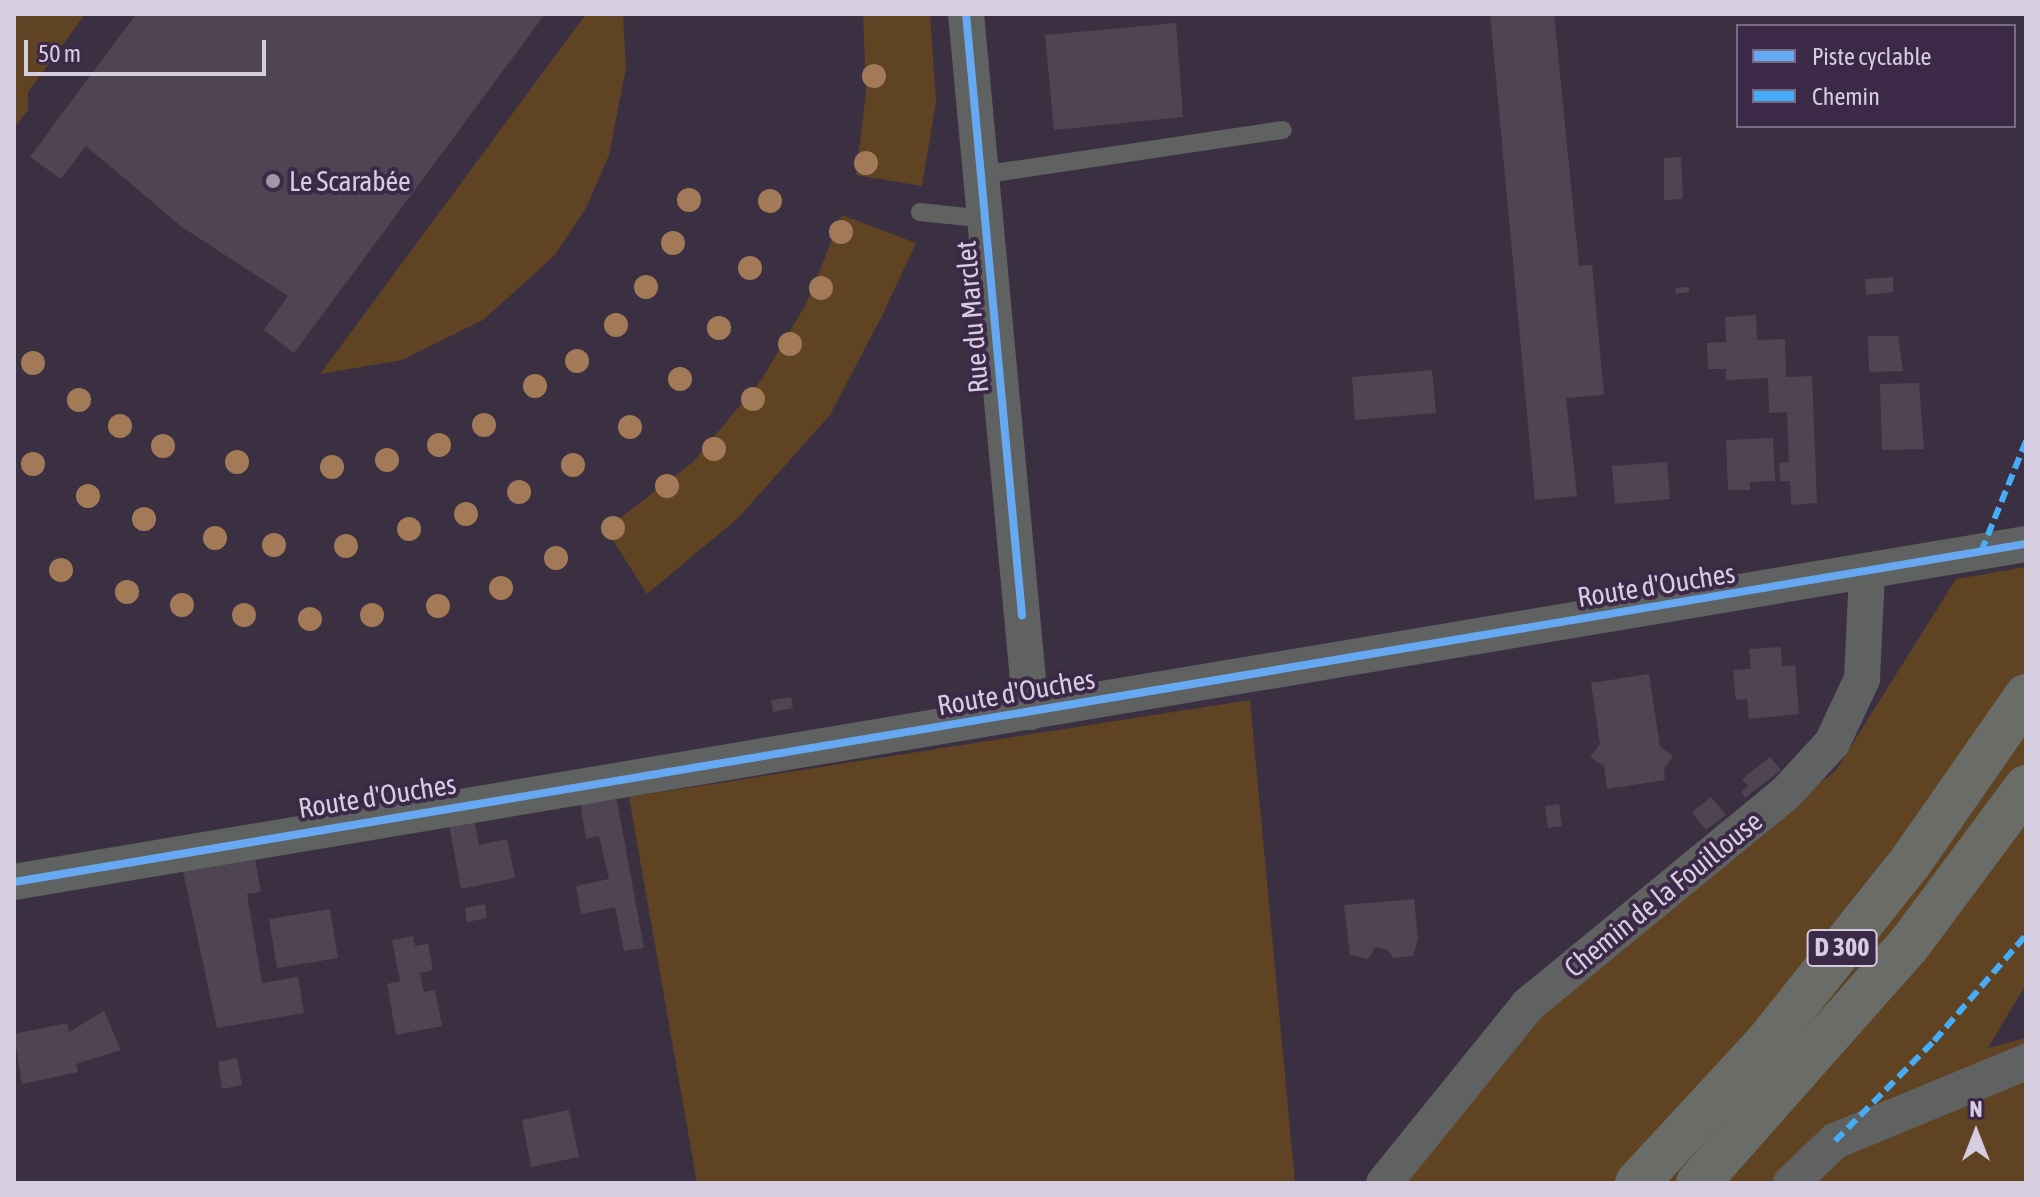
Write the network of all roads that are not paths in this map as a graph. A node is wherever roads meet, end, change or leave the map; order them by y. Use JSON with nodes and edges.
{"nodes":[{"id":1,"x":966,"y":14,"type":"edge"},
{"id":2,"x":1283,"y":130,"type":"dead end"},
{"id":3,"x":981,"y":175,"type":"junction"},
{"id":4,"x":920,"y":212,"type":"dead end"},
{"id":5,"x":985,"y":219,"type":"junction"},
{"id":6,"x":2026,"y":544,"type":"edge"},
{"id":7,"x":1867,"y":573,"type":"junction"},
{"id":8,"x":2026,"y":696,"type":"edge"},
{"id":9,"x":1031,"y":712,"type":"junction"},
{"id":10,"x":2026,"y":787,"type":"edge"},
{"id":11,"x":14,"y":882,"type":"edge"},
{"id":12,"x":2026,"y":1062,"type":"edge"},
{"id":13,"x":1384,"y":1183,"type":"edge"},
{"id":14,"x":1637,"y":1183,"type":"edge"},
{"id":15,"x":1698,"y":1183,"type":"edge"},
{"id":16,"x":1791,"y":1183,"type":"edge"}],
"edges":[{"from":1,"to":3,"type":"street","name":"Rue du Marclet"},
{"from":2,"to":3,"type":"lane"},
{"from":3,"to":5,"type":"street","name":"Rue du Marclet"},
{"from":4,"to":5,"type":"lane"},
{"from":5,"to":9,"type":"street","name":"Rue du Marclet"},
{"from":6,"to":7,"type":"street","name":"Route d'Ouches"},
{"from":7,"to":9,"type":"street","name":"Route d'Ouches"},
{"from":7,"to":13,"type":"street","name":"Chemin de la Fouillouse"},
{"from":8,"to":14,"type":"main road","number":"D 300"},
{"from":9,"to":11,"type":"street","name":"Route d'Ouches"},
{"from":10,"to":15,"type":"main road","number":"D 300"},
{"from":12,"to":16,"type":"street"}]}
